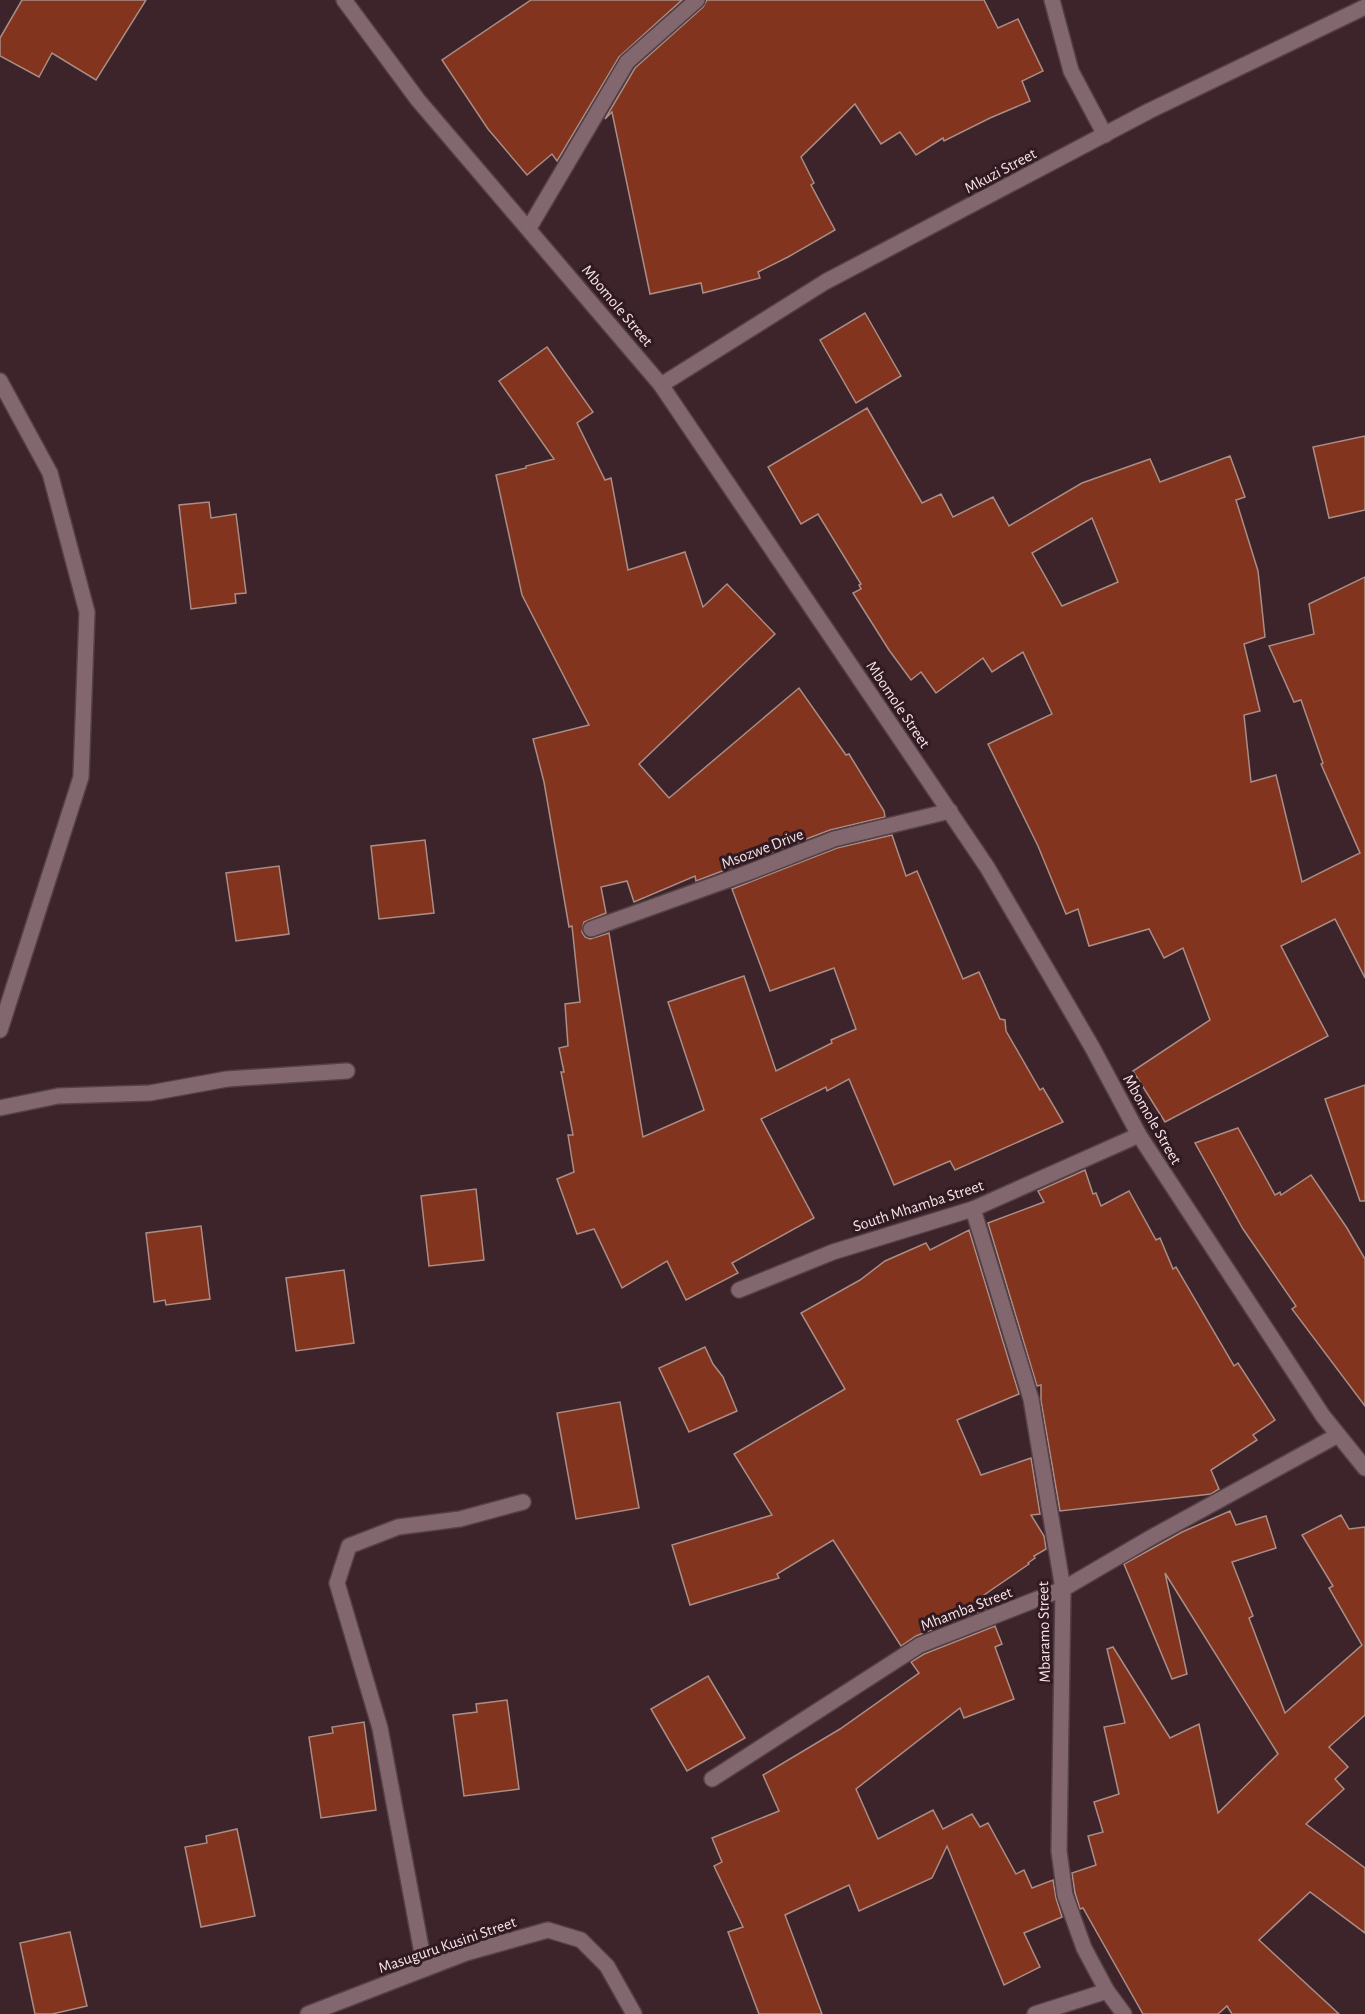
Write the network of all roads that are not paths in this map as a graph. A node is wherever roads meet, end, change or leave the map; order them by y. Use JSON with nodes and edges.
{"nodes":[{"id":1,"x":344,"y":0,"type":"edge"},
{"id":2,"x":697,"y":0,"type":"edge"},
{"id":3,"x":1051,"y":0,"type":"edge"},
{"id":4,"x":1365,"y":7,"type":"edge"},
{"id":5,"x":1105,"y":135,"type":"junction"},
{"id":6,"x":529,"y":228,"type":"junction"},
{"id":7,"x":0,"y":381,"type":"edge"},
{"id":8,"x":661,"y":384,"type":"junction"},
{"id":9,"x":950,"y":812,"type":"junction"},
{"id":10,"x":591,"y":929,"type":"dead end"},
{"id":11,"x":0,"y":1030,"type":"edge"},
{"id":12,"x":347,"y":1071,"type":"dead end"},
{"id":13,"x":0,"y":1108,"type":"edge"},
{"id":14,"x":1139,"y":1136,"type":"junction"},
{"id":15,"x":973,"y":1209,"type":"junction"},
{"id":16,"x":739,"y":1290,"type":"dead end"},
{"id":17,"x":1338,"y":1435,"type":"junction"},
{"id":18,"x":1365,"y":1468,"type":"edge"},
{"id":19,"x":523,"y":1502,"type":"dead end"},
{"id":20,"x":1063,"y":1589,"type":"junction"},
{"id":21,"x":712,"y":1779,"type":"dead end"},
{"id":22,"x":425,"y":1969,"type":"junction"},
{"id":23,"x":1107,"y":1991,"type":"junction"},
{"id":24,"x":308,"y":2014,"type":"edge"},
{"id":25,"x":634,"y":2014,"type":"edge"},
{"id":26,"x":1035,"y":2014,"type":"edge"},
{"id":27,"x":1124,"y":2014,"type":"edge"}],
"edges":[{"from":1,"to":6,"type":"street","name":"Mbomole Street"},
{"from":2,"to":6,"type":"street"},
{"from":3,"to":5,"type":"street"},
{"from":4,"to":5,"type":"street","name":"Mkuzi Street"},
{"from":5,"to":8,"type":"street","name":"Mkuzi Street"},
{"from":6,"to":8,"type":"street","name":"Mbomole Street"},
{"from":7,"to":11,"type":"street"},
{"from":8,"to":9,"type":"street","name":"Mbomole Street"},
{"from":9,"to":10,"type":"street","name":"Msozwe Drive"},
{"from":9,"to":14,"type":"street","name":"Mbomole Street"},
{"from":12,"to":13,"type":"street"},
{"from":14,"to":15,"type":"street","name":"South Mhamba Street"},
{"from":14,"to":17,"type":"street","name":"Mbomole Street"},
{"from":15,"to":16,"type":"street","name":"South Mhamba Street"},
{"from":15,"to":20,"type":"street","name":"Mbaramo Street"},
{"from":17,"to":18,"type":"street","name":"Mbomole Street"},
{"from":17,"to":20,"type":"street","name":"Mhamba Street"},
{"from":19,"to":22,"type":"street"},
{"from":20,"to":21,"type":"street","name":"Mhamba Street"},
{"from":20,"to":23,"type":"street","name":"Mbaramo Street"},
{"from":22,"to":24,"type":"street","name":"Masuguru Kusini Street"},
{"from":22,"to":25,"type":"street","name":"Masuguru Kusini Street"},
{"from":23,"to":26,"type":"street"},
{"from":23,"to":27,"type":"street","name":"Mbaramo Street"}]}
